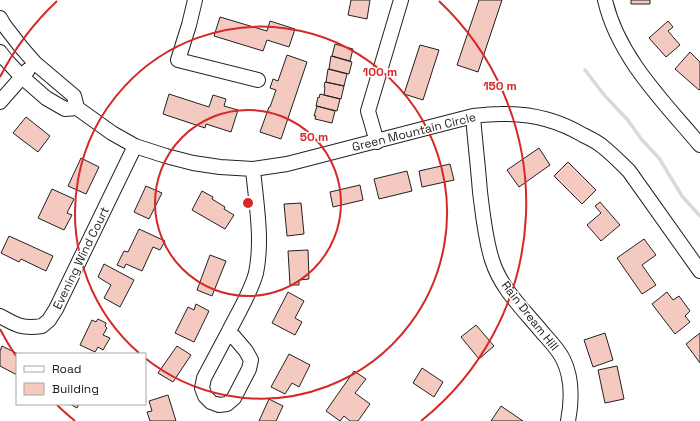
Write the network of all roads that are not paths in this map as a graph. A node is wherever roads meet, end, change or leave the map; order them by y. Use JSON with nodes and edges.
{"nodes":[{"id":1,"x":195,"y":0,"type":"edge"},
{"id":2,"x":401,"y":0,"type":"edge"},
{"id":3,"x":605,"y":0,"type":"edge"},
{"id":4,"x":1,"y":24,"type":"edge"},
{"id":5,"x":0,"y":52,"type":"edge"},
{"id":6,"x":35,"y":63,"type":"junction"},
{"id":7,"x":22,"y":77,"type":"junction"},
{"id":8,"x":258,"y":80,"type":"dead end"},
{"id":9,"x":0,"y":102,"type":"edge"},
{"id":10,"x":77,"y":108,"type":"junction"},
{"id":11,"x":473,"y":116,"type":"junction"},
{"id":12,"x":377,"y":142,"type":"junction"},
{"id":13,"x":700,"y":145,"type":"edge"},
{"id":14,"x":135,"y":146,"type":"junction"},
{"id":15,"x":253,"y":169,"type":"junction"},
{"id":16,"x":700,"y":271,"type":"edge"},
{"id":17,"x":0,"y":316,"type":"edge"},
{"id":18,"x":229,"y":331,"type":"junction"},
{"id":19,"x":568,"y":421,"type":"edge"}],
"edges":[{"from":1,"to":8,"type":"street"},
{"from":2,"to":12,"type":"street"},
{"from":3,"to":13,"type":"street"},
{"from":4,"to":6,"type":"street","name":"Green Mountain Circle"},
{"from":5,"to":7,"type":"street","name":"Green Mountain Circle"},
{"from":6,"to":7,"type":"street"},
{"from":6,"to":10,"type":"street","name":"Green Mountain Circle"},
{"from":7,"to":9,"type":"street"},
{"from":7,"to":10,"type":"street","name":"Green Mountain Circle"},
{"from":10,"to":14,"type":"street","name":"Green Mountain Circle"},
{"from":11,"to":12,"type":"street","name":"Green Mountain Circle"},
{"from":11,"to":16,"type":"street","name":"Green Mountain Circle"},
{"from":11,"to":19,"type":"street","name":"Rain Dream Hill"},
{"from":12,"to":15,"type":"street","name":"Green Mountain Circle"},
{"from":14,"to":15,"type":"street","name":"Green Mountain Circle"},
{"from":14,"to":17,"type":"street","name":"Evening Wind Court"},
{"from":15,"to":18,"type":"street"},
{"from":18,"to":18,"type":"street"}]}
